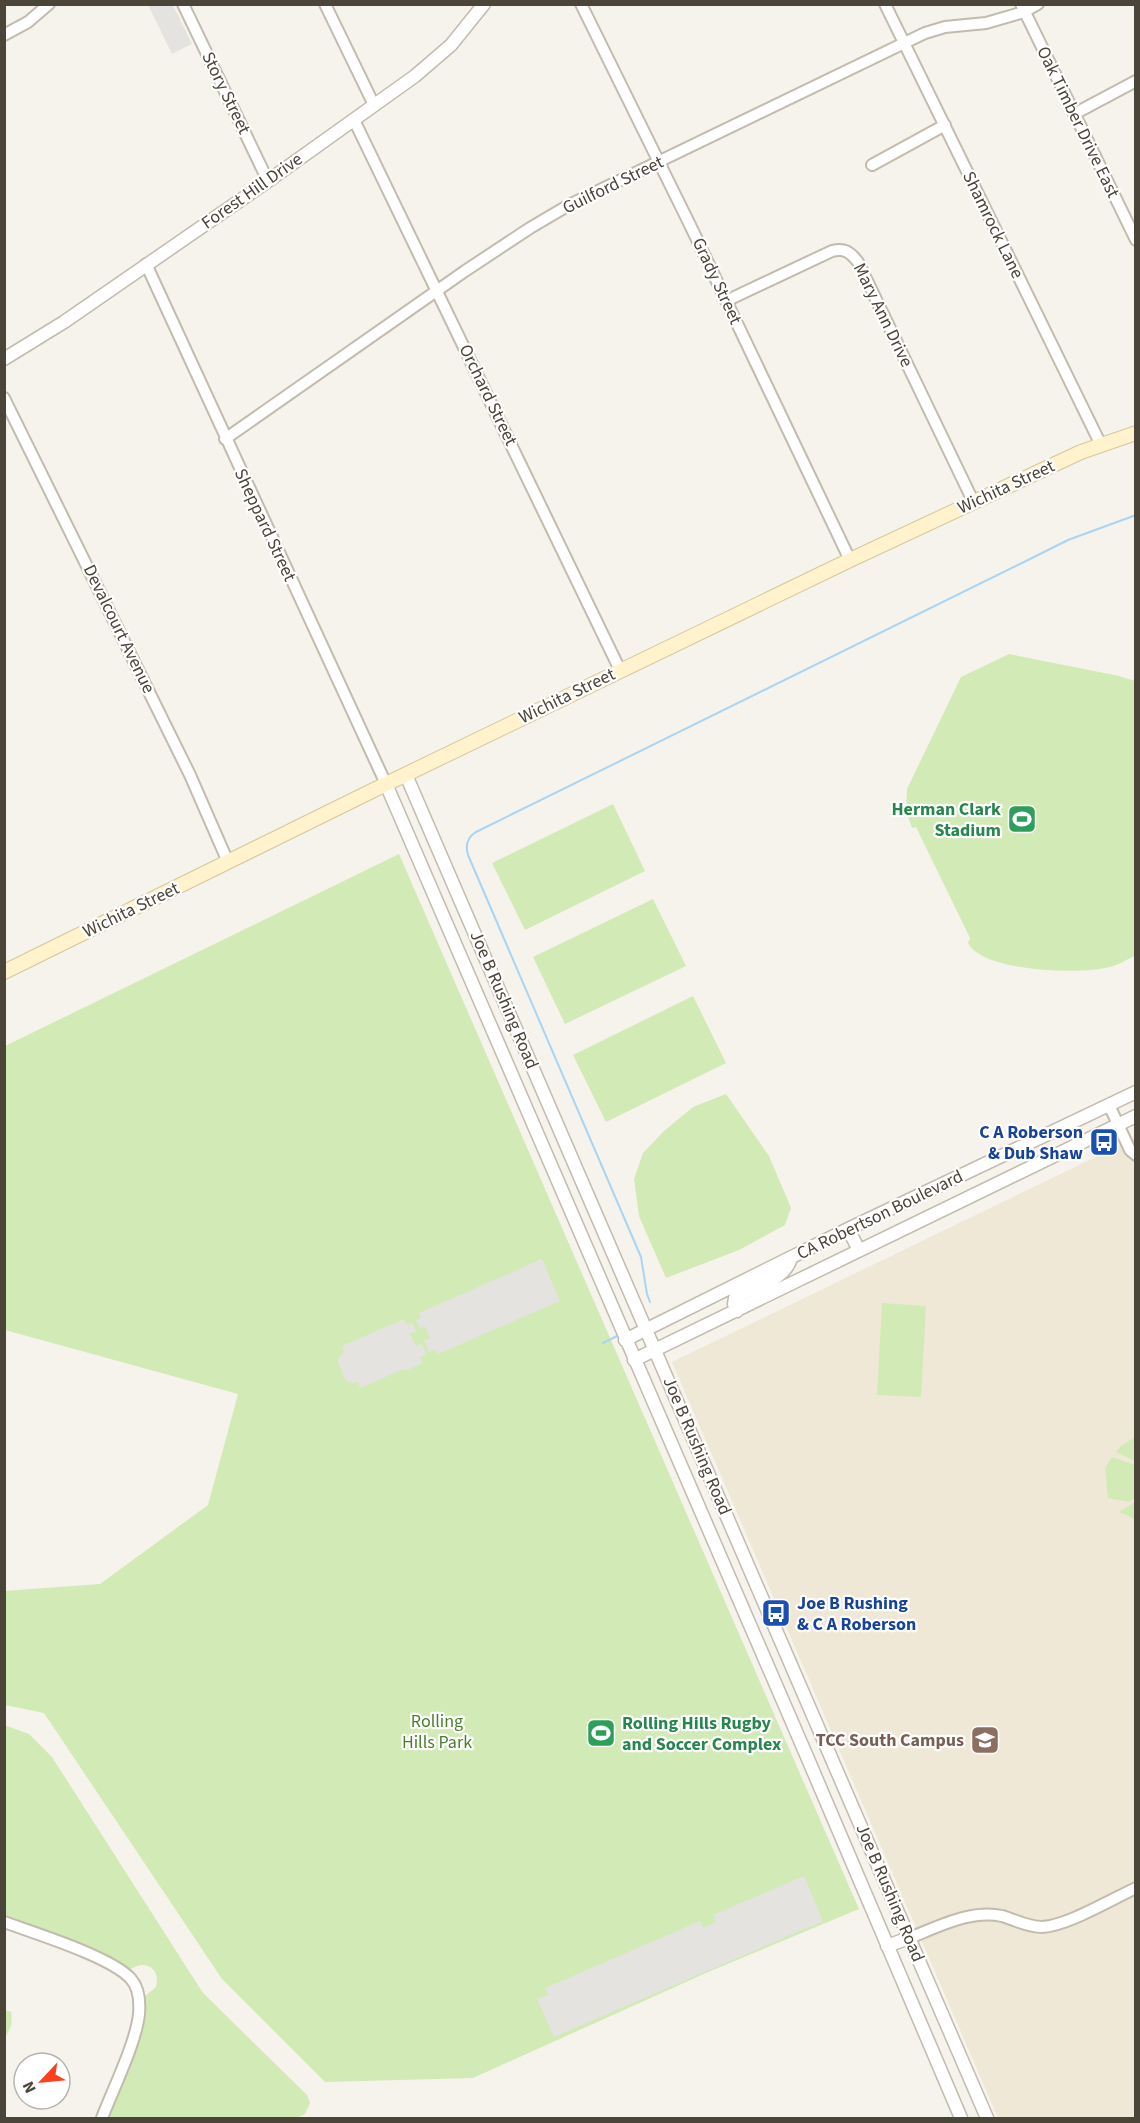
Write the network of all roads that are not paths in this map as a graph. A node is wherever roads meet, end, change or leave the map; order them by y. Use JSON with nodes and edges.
{"nodes":[{"id":1,"x":50,"y":4,"type":"edge"},
{"id":2,"x":183,"y":4,"type":"edge"},
{"id":3,"x":326,"y":4,"type":"edge"},
{"id":4,"x":484,"y":4,"type":"edge"},
{"id":5,"x":581,"y":4,"type":"edge"},
{"id":6,"x":885,"y":4,"type":"edge"},
{"id":7,"x":1038,"y":4,"type":"edge"},
{"id":8,"x":1022,"y":8,"type":"edge"},
{"id":9,"x":4,"y":35,"type":"edge"},
{"id":10,"x":904,"y":43,"type":"junction"},
{"id":11,"x":1136,"y":81,"type":"edge"},
{"id":12,"x":374,"y":105,"type":"junction"},
{"id":13,"x":1074,"y":114,"type":"junction"},
{"id":14,"x":354,"y":120,"type":"junction"},
{"id":15,"x":945,"y":125,"type":"junction"},
{"id":16,"x":658,"y":163,"type":"junction"},
{"id":17,"x":872,"y":165,"type":"dead end"},
{"id":18,"x":268,"y":181,"type":"junction"},
{"id":19,"x":1131,"y":221,"type":"edge"},
{"id":20,"x":1136,"y":240,"type":"edge"},
{"id":21,"x":146,"y":264,"type":"junction"},
{"id":22,"x":438,"y":291,"type":"junction"},
{"id":23,"x":726,"y":301,"type":"junction"},
{"id":24,"x":4,"y":359,"type":"edge"},
{"id":25,"x":4,"y":398,"type":"edge"},
{"id":26,"x":1136,"y":433,"type":"edge"},
{"id":27,"x":225,"y":439,"type":"junction"},
{"id":28,"x":1101,"y":445,"type":"junction"},
{"id":29,"x":973,"y":501,"type":"junction"},
{"id":30,"x":850,"y":560,"type":"junction"},
{"id":31,"x":620,"y":670,"type":"junction"},
{"id":32,"x":406,"y":775,"type":"junction"},
{"id":33,"x":386,"y":784,"type":"junction"},
{"id":34,"x":228,"y":862,"type":"junction"},
{"id":35,"x":5,"y":970,"type":"edge"},
{"id":36,"x":1136,"y":1092,"type":"edge"},
{"id":37,"x":1109,"y":1105,"type":"junction"},
{"id":38,"x":1136,"y":1116,"type":"edge"},
{"id":39,"x":1117,"y":1125,"type":"junction"},
{"id":40,"x":1136,"y":1155,"type":"edge"},
{"id":41,"x":957,"y":1178,"type":"junction"},
{"id":42,"x":966,"y":1196,"type":"junction"},
{"id":43,"x":848,"y":1229,"type":"junction"},
{"id":44,"x":859,"y":1250,"type":"junction"},
{"id":45,"x":791,"y":1258,"type":"junction"},
{"id":46,"x":737,"y":1311,"type":"junction"},
{"id":47,"x":647,"y":1330,"type":"junction"},
{"id":48,"x":626,"y":1340,"type":"junction"},
{"id":49,"x":655,"y":1349,"type":"junction"},
{"id":50,"x":634,"y":1360,"type":"junction"},
{"id":51,"x":762,"y":1597,"type":"junction"},
{"id":52,"x":741,"y":1604,"type":"junction"},
{"id":53,"x":828,"y":1750,"type":"junction"},
{"id":54,"x":808,"y":1759,"type":"junction"},
{"id":55,"x":1136,"y":1888,"type":"edge"},
{"id":56,"x":4,"y":1922,"type":"edge"},
{"id":57,"x":909,"y":1938,"type":"junction"},
{"id":58,"x":887,"y":1946,"type":"junction"},
{"id":59,"x":102,"y":2118,"type":"edge"},
{"id":60,"x":961,"y":2118,"type":"edge"},
{"id":61,"x":987,"y":2118,"type":"edge"}],
"edges":[{"from":1,"to":9,"type":"street"},
{"from":2,"to":18,"type":"street","name":"Story Street"},
{"from":3,"to":12,"type":"street"},
{"from":4,"to":12,"type":"street","name":"Forest Hill Drive"},
{"from":5,"to":16,"type":"street","name":"Grady Street"},
{"from":6,"to":10,"type":"street","name":"Shamrock Lane"},
{"from":7,"to":8,"type":"street","name":"Guilford Street"},
{"from":8,"to":10,"type":"street","name":"Guilford Street"},
{"from":8,"to":13,"type":"street","name":"Oak Timber Drive East"},
{"from":10,"to":15,"type":"street","name":"Shamrock Lane"},
{"from":10,"to":16,"type":"street","name":"Guilford Street"},
{"from":11,"to":13,"type":"street"},
{"from":12,"to":14,"type":"street","name":"Forest Hill Drive"},
{"from":13,"to":19,"type":"street","name":"Oak Timber Drive East"},
{"from":14,"to":18,"type":"street","name":"Forest Hill Drive"},
{"from":14,"to":22,"type":"street","name":"Orchard Street"},
{"from":15,"to":17,"type":"street"},
{"from":15,"to":28,"type":"street","name":"Shamrock Lane"},
{"from":16,"to":22,"type":"street","name":"Guilford Street"},
{"from":16,"to":23,"type":"street","name":"Grady Street"},
{"from":18,"to":21,"type":"street","name":"Forest Hill Drive"},
{"from":19,"to":20,"type":"street","name":"Oak Timber Drive East"},
{"from":21,"to":24,"type":"street","name":"Forest Hill Drive"},
{"from":21,"to":27,"type":"street","name":"Sheppard Street"},
{"from":22,"to":27,"type":"street","name":"Guilford Street"},
{"from":22,"to":31,"type":"street","name":"Orchard Street"},
{"from":23,"to":29,"type":"street","name":"Mary Ann Drive"},
{"from":23,"to":30,"type":"street","name":"Grady Street"},
{"from":25,"to":34,"type":"street","name":"Devalcourt Avenue"},
{"from":26,"to":28,"type":"main road","name":"Wichita Street"},
{"from":27,"to":33,"type":"street","name":"Sheppard Street"},
{"from":28,"to":29,"type":"main road","name":"Wichita Street"},
{"from":29,"to":30,"type":"main road","name":"Wichita Street"},
{"from":30,"to":31,"type":"main road","name":"Wichita Street"},
{"from":31,"to":32,"type":"main road","name":"Wichita Street"},
{"from":32,"to":33,"type":"main road","name":"Wichita Street"},
{"from":32,"to":47,"type":"street","name":"Joe B Rushing Road"},
{"from":33,"to":34,"type":"main road","name":"Wichita Street"},
{"from":33,"to":48,"type":"street","name":"Joe B Rushing Road"},
{"from":34,"to":35,"type":"main road","name":"Wichita Street"},
{"from":36,"to":37,"type":"street","name":"CA Robertson Boulevard"},
{"from":37,"to":39,"type":"street"},
{"from":37,"to":41,"type":"street","name":"CA Robertson Boulevard"},
{"from":38,"to":39,"type":"street","name":"CA Robertson Boulevard"},
{"from":39,"to":40,"type":"street"},
{"from":39,"to":42,"type":"street","name":"CA Robertson Boulevard"},
{"from":41,"to":42,"type":"street"},
{"from":41,"to":43,"type":"street","name":"CA Robertson Boulevard"},
{"from":42,"to":44,"type":"street","name":"CA Robertson Boulevard"},
{"from":43,"to":44,"type":"street"},
{"from":43,"to":45,"type":"street","name":"CA Robertson Boulevard"},
{"from":44,"to":46,"type":"street","name":"CA Robertson Boulevard"},
{"from":45,"to":46,"type":"street"},
{"from":45,"to":47,"type":"street","name":"CA Robertson Boulevard"},
{"from":46,"to":49,"type":"street","name":"CA Robertson Boulevard"},
{"from":47,"to":48,"type":"street","name":"CA Robertson Boulevard"},
{"from":47,"to":49,"type":"street","name":"Joe B Rushing Road"},
{"from":48,"to":50,"type":"street","name":"Joe B Rushing Road"},
{"from":49,"to":50,"type":"street","name":"CA Robertson Boulevard"},
{"from":49,"to":51,"type":"street","name":"Joe B Rushing Road"},
{"from":50,"to":52,"type":"street","name":"Joe B Rushing Road"},
{"from":51,"to":52,"type":"street"},
{"from":51,"to":53,"type":"street","name":"Joe B Rushing Road"},
{"from":52,"to":54,"type":"street","name":"Joe B Rushing Road"},
{"from":53,"to":54,"type":"street"},
{"from":53,"to":57,"type":"street","name":"Joe B Rushing Road"},
{"from":54,"to":58,"type":"street","name":"Joe B Rushing Road"},
{"from":55,"to":57,"type":"street"},
{"from":56,"to":59,"type":"street"},
{"from":57,"to":58,"type":"street"},
{"from":57,"to":61,"type":"street","name":"Joe B Rushing Road"},
{"from":58,"to":60,"type":"street","name":"Joe B Rushing Road"}]}
